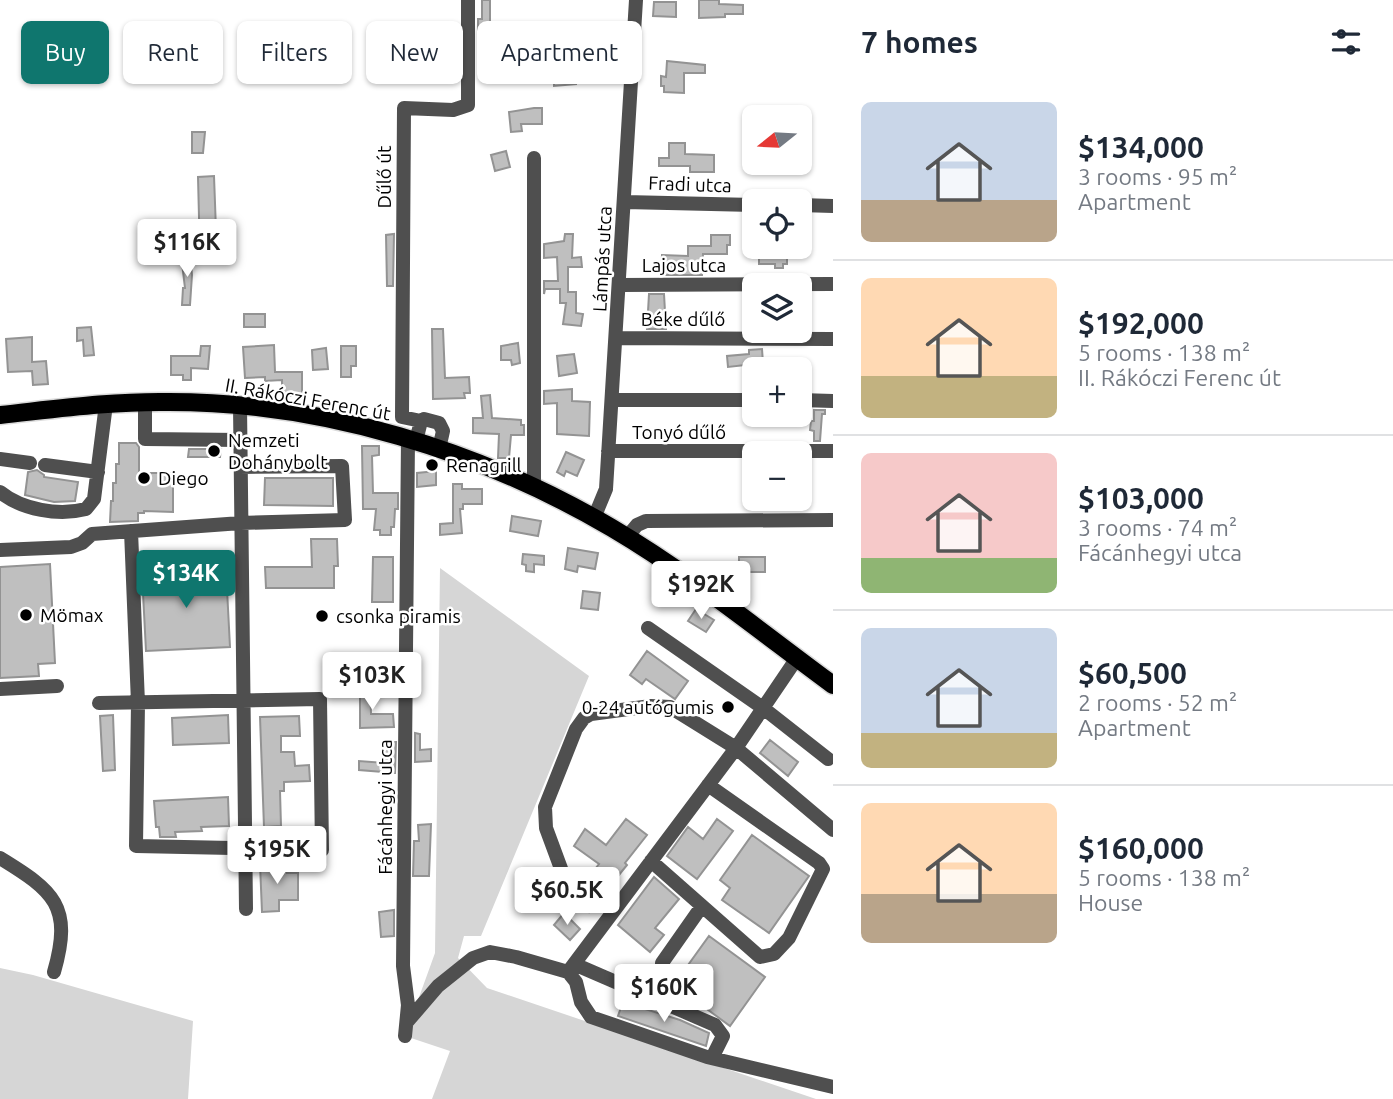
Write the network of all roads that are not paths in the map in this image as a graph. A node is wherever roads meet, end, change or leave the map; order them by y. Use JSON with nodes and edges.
{"nodes":[{"id":1,"x":468,"y":0,"type":"edge"},
{"id":2,"x":636,"y":0,"type":"edge"},
{"id":3,"x":534,"y":158,"type":"dead end"},
{"id":4,"x":625,"y":202,"type":"junction"},
{"id":5,"x":742,"y":205,"type":"edge"},
{"id":6,"x":812,"y":205,"type":"edge"},
{"id":7,"x":833,"y":206,"type":"edge"},
{"id":8,"x":833,"y":284,"type":"edge"},
{"id":9,"x":620,"y":285,"type":"junction"},
{"id":10,"x":617,"y":338,"type":"junction"},
{"id":11,"x":833,"y":338,"type":"edge"},
{"id":12,"x":612,"y":400,"type":"junction"},
{"id":13,"x":742,"y":400,"type":"edge"},
{"id":14,"x":812,"y":400,"type":"edge"},
{"id":15,"x":833,"y":401,"type":"edge"},
{"id":16,"x":145,"y":402,"type":"junction"},
{"id":17,"x":106,"y":404,"type":"junction"},
{"id":18,"x":240,"y":406,"type":"junction"},
{"id":19,"x":0,"y":415,"type":"edge"},
{"id":20,"x":421,"y":421,"type":"junction"},
{"id":21,"x":240,"y":440,"type":"junction"},
{"id":22,"x":412,"y":440,"type":"junction"},
{"id":23,"x":439,"y":449,"type":"junction"},
{"id":24,"x":608,"y":451,"type":"junction"},
{"id":25,"x":833,"y":451,"type":"edge"},
{"id":26,"x":0,"y":459,"type":"edge"},
{"id":27,"x":30,"y":463,"type":"dead end"},
{"id":28,"x":46,"y":465,"type":"dead end"},
{"id":29,"x":240,"y":467,"type":"junction"},
{"id":30,"x":98,"y":472,"type":"junction"},
{"id":31,"x":534,"y":485,"type":"junction"},
{"id":32,"x":0,"y":492,"type":"edge"},
{"id":33,"x":86,"y":509,"type":"junction"},
{"id":34,"x":594,"y":518,"type":"junction"},
{"id":35,"x":833,"y":520,"type":"edge"},
{"id":36,"x":241,"y":523,"type":"junction"},
{"id":37,"x":131,"y":531,"type":"junction"},
{"id":38,"x":92,"y":534,"type":"junction"},
{"id":39,"x":627,"y":537,"type":"junction"},
{"id":40,"x":1,"y":548,"type":"edge"},
{"id":41,"x":648,"y":628,"type":"dead end"},
{"id":42,"x":797,"y":658,"type":"junction"},
{"id":43,"x":833,"y":685,"type":"edge"},
{"id":44,"x":57,"y":686,"type":"dead end"},
{"id":45,"x":0,"y":689,"type":"edge"},
{"id":46,"x":243,"y":700,"type":"junction"},
{"id":47,"x":138,"y":702,"type":"junction"},
{"id":48,"x":99,"y":704,"type":"dead end"},
{"id":49,"x":762,"y":708,"type":"junction"},
{"id":50,"x":736,"y":748,"type":"junction"},
{"id":51,"x":828,"y":759,"type":"dead end"},
{"id":52,"x":708,"y":785,"type":"junction"},
{"id":53,"x":833,"y":830,"type":"edge"},
{"id":54,"x":245,"y":848,"type":"junction"},
{"id":55,"x":0,"y":858,"type":"edge"},
{"id":56,"x":651,"y":861,"type":"junction"},
{"id":57,"x":564,"y":874,"type":"dead end"},
{"id":58,"x":702,"y":906,"type":"junction"},
{"id":59,"x":246,"y":909,"type":"dead end"},
{"id":60,"x":662,"y":963,"type":"dead end"},
{"id":61,"x":571,"y":968,"type":"junction"},
{"id":62,"x":54,"y":972,"type":"dead end"},
{"id":63,"x":712,"y":1058,"type":"junction"},
{"id":64,"x":833,"y":1087,"type":"edge"}],
"edges":[{"from":1,"to":20,"type":"street","name":"Dűlő út"},
{"from":2,"to":4,"type":"street","name":"Lámpás utca"},
{"from":3,"to":31,"type":"street"},
{"from":4,"to":5,"type":"street","name":"Fradi utca"},
{"from":4,"to":9,"type":"street","name":"Lámpás utca"},
{"from":6,"to":7,"type":"street"},
{"from":8,"to":9,"type":"street","name":"Lajos utca"},
{"from":9,"to":10,"type":"street","name":"Lámpás utca"},
{"from":10,"to":11,"type":"street","name":"Béke dűlő"},
{"from":10,"to":12,"type":"street","name":"Lámpás utca"},
{"from":12,"to":13,"type":"street"},
{"from":12,"to":24,"type":"street","name":"Lámpás utca"},
{"from":14,"to":15,"type":"street"},
{"from":16,"to":17,"type":"main road","name":"II. Rákóczi Ferenc út"},
{"from":16,"to":18,"type":"main road","name":"II. Rákóczi Ferenc út"},
{"from":16,"to":21,"type":"street"},
{"from":17,"to":19,"type":"main road","name":"II. Rákóczi Ferenc út"},
{"from":17,"to":30,"type":"street"},
{"from":18,"to":21,"type":"street"},
{"from":18,"to":22,"type":"main road","name":"II. Rákóczi Ferenc út"},
{"from":20,"to":22,"type":"street","name":"Fácánhegyi utca"},
{"from":20,"to":23,"type":"street"},
{"from":21,"to":29,"type":"street"},
{"from":22,"to":23,"type":"main road","name":"II. Rákóczi Ferenc út"},
{"from":22,"to":61,"type":"street","name":"Fácánhegyi utca"},
{"from":23,"to":31,"type":"main road","name":"II. Rákóczi Ferenc út"},
{"from":24,"to":25,"type":"street","name":"Tonyó dűlő"},
{"from":24,"to":34,"type":"street","name":"Lámpás utca"},
{"from":26,"to":27,"type":"street"},
{"from":28,"to":30,"type":"street"},
{"from":29,"to":36,"type":"street"},
{"from":29,"to":36,"type":"street"},
{"from":30,"to":33,"type":"street"},
{"from":31,"to":34,"type":"main road","name":"II. Rákóczi Ferenc út"},
{"from":32,"to":33,"type":"street"},
{"from":33,"to":38,"type":"street"},
{"from":34,"to":39,"type":"main road","name":"II. Rákóczi Ferenc út"},
{"from":35,"to":39,"type":"street"},
{"from":36,"to":37,"type":"street"},
{"from":36,"to":46,"type":"street"},
{"from":37,"to":38,"type":"street"},
{"from":37,"to":47,"type":"street"},
{"from":38,"to":40,"type":"street"},
{"from":39,"to":42,"type":"main road","name":"II. Rákóczi Ferenc út"},
{"from":41,"to":49,"type":"street"},
{"from":42,"to":43,"type":"main road","name":"II. Rákóczi Ferenc út"},
{"from":42,"to":49,"type":"street"},
{"from":44,"to":45,"type":"street"},
{"from":46,"to":47,"type":"street"},
{"from":46,"to":54,"type":"street"},
{"from":46,"to":54,"type":"street"},
{"from":47,"to":48,"type":"street"},
{"from":47,"to":54,"type":"street"},
{"from":49,"to":50,"type":"street"},
{"from":49,"to":51,"type":"street"},
{"from":50,"to":52,"type":"street"},
{"from":50,"to":53,"type":"street"},
{"from":50,"to":57,"type":"street"},
{"from":52,"to":56,"type":"street"},
{"from":52,"to":58,"type":"street"},
{"from":54,"to":59,"type":"street"},
{"from":55,"to":62,"type":"street"},
{"from":56,"to":58,"type":"street"},
{"from":56,"to":61,"type":"street"},
{"from":58,"to":60,"type":"street"},
{"from":61,"to":63,"type":"street"},
{"from":61,"to":63,"type":"street"},
{"from":63,"to":64,"type":"street"}]}
